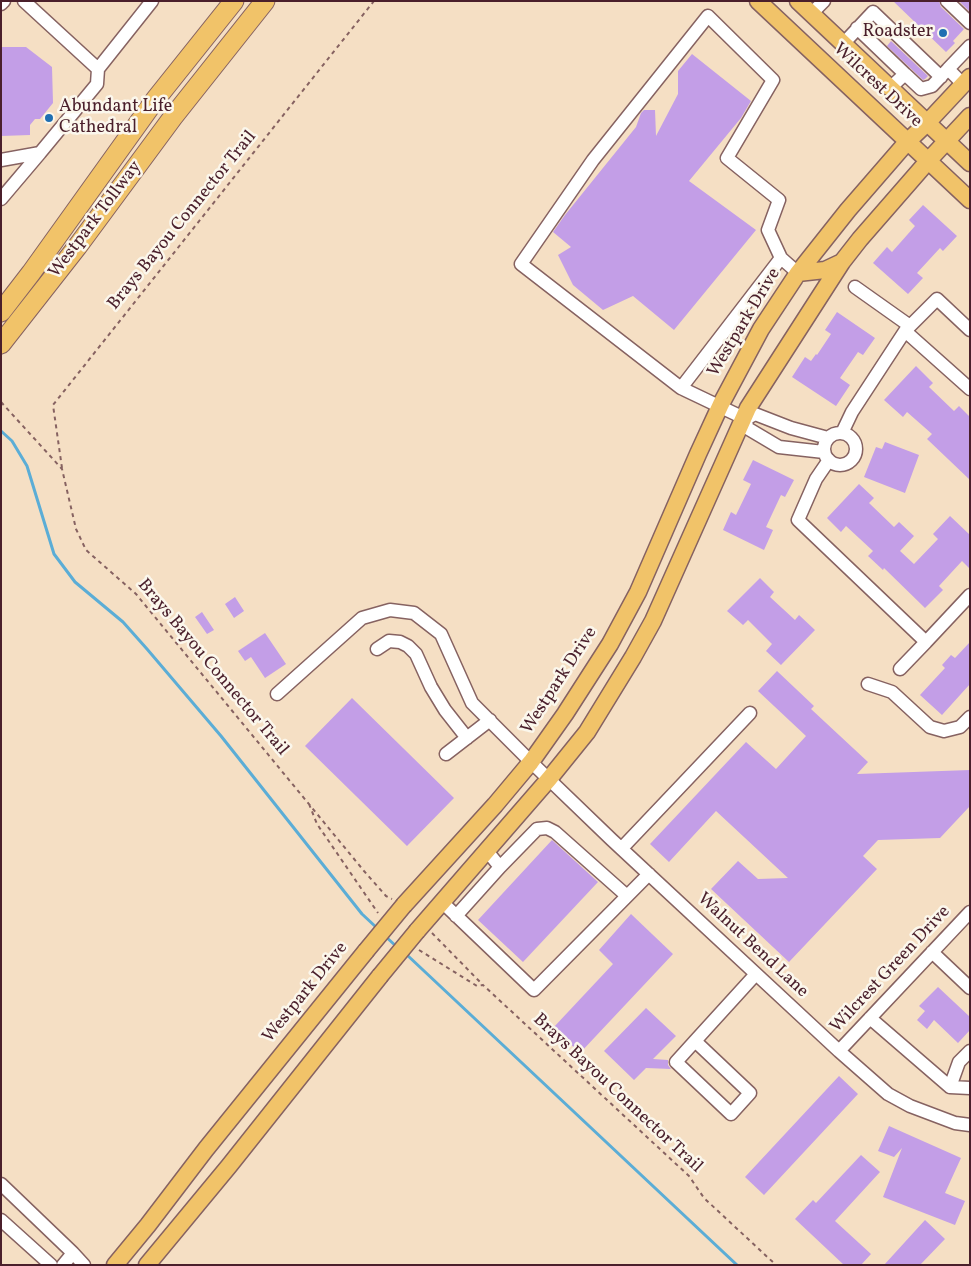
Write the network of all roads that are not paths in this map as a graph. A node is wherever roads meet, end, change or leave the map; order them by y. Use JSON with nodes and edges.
{"nodes":[{"id":1,"x":24,"y":1,"type":"edge"},
{"id":2,"x":152,"y":1,"type":"edge"},
{"id":3,"x":234,"y":1,"type":"edge"},
{"id":4,"x":265,"y":1,"type":"edge"},
{"id":5,"x":758,"y":1,"type":"edge"},
{"id":6,"x":798,"y":1,"type":"edge"},
{"id":7,"x":824,"y":1,"type":"edge"},
{"id":8,"x":947,"y":1,"type":"edge"},
{"id":9,"x":812,"y":14,"type":"junction"},
{"id":10,"x":970,"y":23,"type":"edge"},
{"id":11,"x":857,"y":28,"type":"junction"},
{"id":12,"x":843,"y":44,"type":"junction"},
{"id":13,"x":970,"y":46,"type":"edge"},
{"id":14,"x":98,"y":69,"type":"junction"},
{"id":15,"x":945,"y":73,"type":"junction"},
{"id":16,"x":904,"y":74,"type":"junction"},
{"id":17,"x":966,"y":80,"type":"edge"},
{"id":18,"x":890,"y":88,"type":"junction"},
{"id":19,"x":970,"y":116,"type":"edge"},
{"id":20,"x":927,"y":123,"type":"junction"},
{"id":21,"x":946,"y":141,"type":"junction"},
{"id":22,"x":907,"y":142,"type":"junction"},
{"id":23,"x":40,"y":153,"type":"junction"},
{"id":24,"x":1,"y":160,"type":"edge"},
{"id":25,"x":928,"y":161,"type":"junction"},
{"id":26,"x":970,"y":163,"type":"edge"},
{"id":27,"x":1,"y":199,"type":"edge"},
{"id":28,"x":970,"y":200,"type":"edge"},
{"id":29,"x":781,"y":258,"type":"junction"},
{"id":30,"x":842,"y":262,"type":"junction"},
{"id":31,"x":798,"y":273,"type":"junction"},
{"id":32,"x":855,"y":287,"type":"dead end"},
{"id":33,"x":1,"y":312,"type":"edge"},
{"id":34,"x":907,"y":328,"type":"junction"},
{"id":35,"x":970,"y":330,"type":"edge"},
{"id":36,"x":1,"y":344,"type":"edge"},
{"id":37,"x":681,"y":388,"type":"junction"},
{"id":38,"x":970,"y":389,"type":"edge"},
{"id":39,"x":720,"y":406,"type":"junction"},
{"id":40,"x":745,"y":418,"type":"junction"},
{"id":41,"x":842,"y":433,"type":"junction"},
{"id":42,"x":828,"y":438,"type":"junction"},
{"id":43,"x":826,"y":456,"type":"junction"},
{"id":44,"x":666,"y":530,"type":"junction"},
{"id":45,"x":689,"y":540,"type":"junction"},
{"id":46,"x":970,"y":595,"type":"edge"},
{"id":47,"x":926,"y":642,"type":"junction"},
{"id":48,"x":610,"y":644,"type":"junction"},
{"id":49,"x":377,"y":649,"type":"dead end"},
{"id":50,"x":633,"y":657,"type":"junction"},
{"id":51,"x":900,"y":669,"type":"dead end"},
{"id":52,"x":868,"y":684,"type":"dead end"},
{"id":53,"x":277,"y":694,"type":"dead end"},
{"id":54,"x":750,"y":713,"type":"dead end"},
{"id":55,"x":970,"y":716,"type":"edge"},
{"id":56,"x":490,"y":720,"type":"junction"},
{"id":57,"x":467,"y":738,"type":"junction"},
{"id":58,"x":446,"y":754,"type":"dead end"},
{"id":59,"x":530,"y":762,"type":"junction"},
{"id":60,"x":549,"y":779,"type":"junction"},
{"id":61,"x":622,"y":848,"type":"junction"},
{"id":62,"x":486,"y":851,"type":"junction"},
{"id":63,"x":500,"y":867,"type":"junction"},
{"id":64,"x":649,"y":874,"type":"junction"},
{"id":65,"x":628,"y":896,"type":"junction"},
{"id":66,"x":442,"y":902,"type":"junction"},
{"id":67,"x":970,"y":912,"type":"edge"},
{"id":68,"x":456,"y":916,"type":"junction"},
{"id":69,"x":932,"y":952,"type":"junction"},
{"id":70,"x":756,"y":974,"type":"junction"},
{"id":71,"x":970,"y":988,"type":"edge"},
{"id":72,"x":870,"y":1018,"type":"junction"},
{"id":73,"x":695,"y":1041,"type":"junction"},
{"id":74,"x":839,"y":1051,"type":"junction"},
{"id":75,"x":970,"y":1051,"type":"edge"},
{"id":76,"x":950,"y":1087,"type":"junction"},
{"id":77,"x":970,"y":1088,"type":"edge"},
{"id":78,"x":970,"y":1124,"type":"edge"},
{"id":79,"x":1,"y":1184,"type":"edge"},
{"id":80,"x":1,"y":1220,"type":"edge"},
{"id":81,"x":73,"y":1253,"type":"junction"},
{"id":82,"x":51,"y":1265,"type":"edge"},
{"id":83,"x":63,"y":1265,"type":"edge"},
{"id":84,"x":84,"y":1265,"type":"edge"},
{"id":85,"x":115,"y":1265,"type":"edge"},
{"id":86,"x":147,"y":1265,"type":"edge"}],
"edges":[{"from":1,"to":14,"type":"street"},
{"from":2,"to":14,"type":"street"},
{"from":3,"to":33,"type":"highway","name":"Westpark Tollway"},
{"from":4,"to":36,"type":"highway","name":"Westpark Tollway"},
{"from":5,"to":22,"type":"main road","name":"Wilcrest Drive"},
{"from":6,"to":9,"type":"main road","name":"Wilcrest Drive"},
{"from":7,"to":9,"type":"street"},
{"from":8,"to":10,"type":"street"},
{"from":9,"to":12,"type":"main road","name":"Wilcrest Drive"},
{"from":11,"to":12,"type":"street"},
{"from":11,"to":15,"type":"street"},
{"from":11,"to":16,"type":"street"},
{"from":12,"to":18,"type":"main road","name":"Wilcrest Drive"},
{"from":13,"to":15,"type":"street"},
{"from":14,"to":23,"type":"street"},
{"from":15,"to":16,"type":"street"},
{"from":15,"to":17,"type":"street"},
{"from":16,"to":18,"type":"street"},
{"from":17,"to":20,"type":"main road","name":"Westpark Drive"},
{"from":18,"to":20,"type":"main road","name":"Wilcrest Drive"},
{"from":19,"to":21,"type":"main road"},
{"from":20,"to":21,"type":"main road","name":"Wilcrest Drive"},
{"from":20,"to":22,"type":"main road","name":"Westpark Drive"},
{"from":21,"to":25,"type":"main road"},
{"from":21,"to":26,"type":"main road","name":"Wilcrest Drive"},
{"from":22,"to":25,"type":"main road","name":"Wilcrest Drive"},
{"from":22,"to":31,"type":"main road","name":"Westpark Drive"},
{"from":23,"to":24,"type":"street"},
{"from":23,"to":27,"type":"street"},
{"from":25,"to":28,"type":"main road","name":"Wilcrest Drive"},
{"from":25,"to":30,"type":"main road"},
{"from":29,"to":31,"type":"street"},
{"from":29,"to":37,"type":"street"},
{"from":29,"to":37,"type":"street"},
{"from":30,"to":31,"type":"main road"},
{"from":30,"to":40,"type":"main road"},
{"from":31,"to":39,"type":"main road","name":"Westpark Drive"},
{"from":32,"to":34,"type":"street"},
{"from":34,"to":35,"type":"street"},
{"from":34,"to":38,"type":"street"},
{"from":34,"to":41,"type":"street"},
{"from":37,"to":39,"type":"street"},
{"from":39,"to":40,"type":"street"},
{"from":39,"to":44,"type":"main road","name":"Westpark Drive"},
{"from":40,"to":42,"type":"street"},
{"from":40,"to":43,"type":"street"},
{"from":40,"to":45,"type":"main road"},
{"from":41,"to":42,"type":"street"},
{"from":41,"to":43,"type":"street"},
{"from":42,"to":43,"type":"street"},
{"from":43,"to":47,"type":"street"},
{"from":44,"to":45,"type":"main road"},
{"from":44,"to":48,"type":"main road","name":"Westpark Drive"},
{"from":45,"to":50,"type":"main road"},
{"from":46,"to":47,"type":"street"},
{"from":47,"to":51,"type":"street"},
{"from":48,"to":50,"type":"main road"},
{"from":48,"to":59,"type":"main road","name":"Westpark Drive"},
{"from":49,"to":57,"type":"street"},
{"from":50,"to":60,"type":"main road"},
{"from":52,"to":55,"type":"street"},
{"from":53,"to":56,"type":"street","name":"Walnut Bend Lane"},
{"from":54,"to":61,"type":"street"},
{"from":56,"to":57,"type":"street"},
{"from":56,"to":59,"type":"street","name":"Walnut Bend Lane"},
{"from":57,"to":58,"type":"street"},
{"from":59,"to":60,"type":"street","name":"Walnut Bend Lane"},
{"from":59,"to":85,"type":"main road","name":"Westpark Drive","bridge":true},
{"from":60,"to":61,"type":"street","name":"Walnut Bend Lane"},
{"from":60,"to":62,"type":"main road"},
{"from":61,"to":64,"type":"street","name":"Walnut Bend Lane"},
{"from":62,"to":63,"type":"street"},
{"from":62,"to":66,"type":"main road"},
{"from":63,"to":65,"type":"street"},
{"from":63,"to":68,"type":"street"},
{"from":64,"to":65,"type":"street"},
{"from":64,"to":70,"type":"street","name":"Walnut Bend Lane"},
{"from":65,"to":68,"type":"street"},
{"from":66,"to":68,"type":"street"},
{"from":66,"to":86,"type":"main road","bridge":true},
{"from":67,"to":69,"type":"street","name":"Wilcrest Green Drive"},
{"from":69,"to":71,"type":"street"},
{"from":69,"to":72,"type":"street","name":"Wilcrest Green Drive"},
{"from":70,"to":73,"type":"street"},
{"from":70,"to":74,"type":"street","name":"Walnut Bend Lane"},
{"from":72,"to":74,"type":"street","name":"Wilcrest Green Drive"},
{"from":72,"to":76,"type":"street"},
{"from":73,"to":73,"type":"street"},
{"from":74,"to":78,"type":"street","name":"Walnut Bend Lane"},
{"from":75,"to":76,"type":"street"},
{"from":76,"to":77,"type":"street"},
{"from":79,"to":81,"type":"street"},
{"from":80,"to":82,"type":"street"},
{"from":81,"to":83,"type":"street"},
{"from":81,"to":84,"type":"street"}]}
